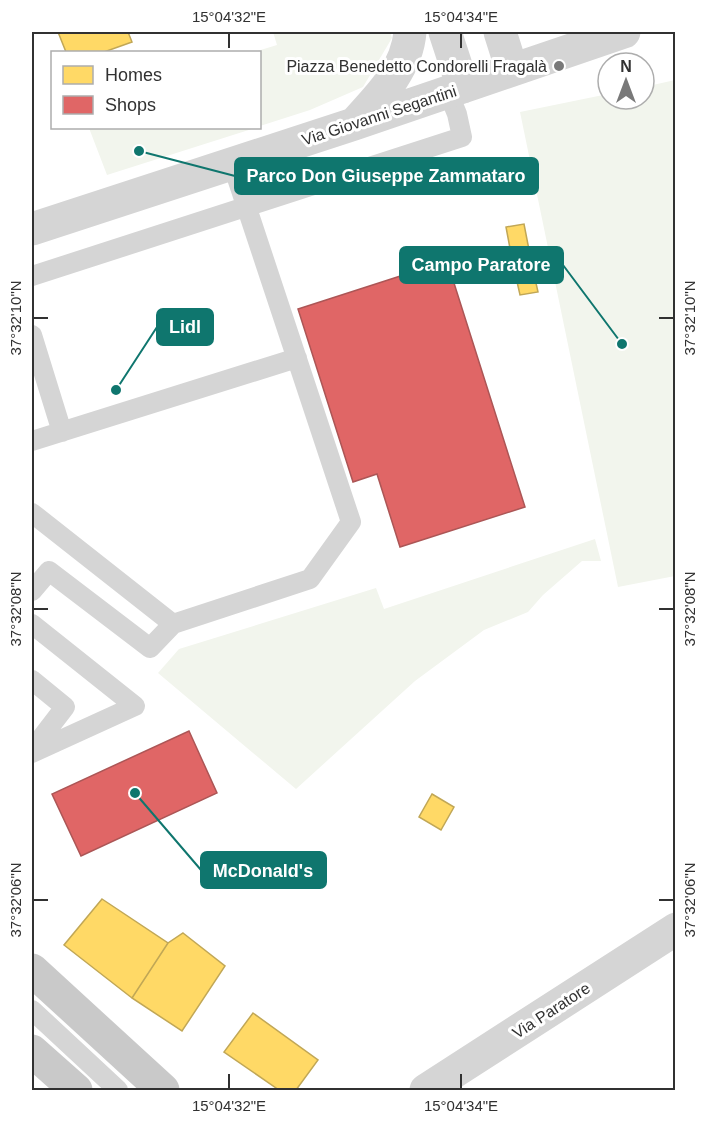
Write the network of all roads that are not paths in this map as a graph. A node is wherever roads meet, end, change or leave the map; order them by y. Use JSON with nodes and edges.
{"nodes":[{"id":1,"x":410,"y":32,"type":"edge"},
{"id":2,"x":445,"y":32,"type":"edge"},
{"id":3,"x":500,"y":32,"type":"edge"},
{"id":4,"x":624,"y":32,"type":"edge"},
{"id":5,"x":512,"y":70,"type":"junction"},
{"id":6,"x":456,"y":89,"type":"junction"},
{"id":7,"x":354,"y":124,"type":"junction"},
{"id":8,"x":232,"y":163,"type":"junction"},
{"id":9,"x":246,"y":207,"type":"junction"},
{"id":10,"x":32,"y":229,"type":"edge"},
{"id":11,"x":32,"y":276,"type":"edge"},
{"id":12,"x":32,"y":335,"type":"edge"},
{"id":13,"x":297,"y":358,"type":"junction"},
{"id":14,"x":62,"y":432,"type":"junction"},
{"id":15,"x":32,"y":441,"type":"edge"},
{"id":16,"x":32,"y":513,"type":"edge"},
{"id":17,"x":32,"y":589,"type":"edge"},
{"id":18,"x":32,"y":624,"type":"edge"},
{"id":19,"x":173,"y":624,"type":"junction"},
{"id":20,"x":32,"y":680,"type":"edge"},
{"id":21,"x":32,"y":752,"type":"edge"},
{"id":22,"x":675,"y":929,"type":"edge"},
{"id":23,"x":32,"y":970,"type":"edge"},
{"id":24,"x":32,"y":1010,"type":"edge"},
{"id":25,"x":32,"y":1051,"type":"edge"},
{"id":26,"x":76,"y":1090,"type":"edge"},
{"id":27,"x":118,"y":1090,"type":"edge"},
{"id":28,"x":163,"y":1090,"type":"edge"},
{"id":29,"x":426,"y":1090,"type":"edge"}],
"edges":[{"from":1,"to":7,"type":"street"},
{"from":2,"to":6,"type":"street"},
{"from":3,"to":5,"type":"street"},
{"from":4,"to":5,"type":"street","name":"Via Giovanni Segantini"},
{"from":5,"to":6,"type":"street","name":"Via Giovanni Segantini"},
{"from":6,"to":7,"type":"street","name":"Via Giovanni Segantini"},
{"from":6,"to":9,"type":"lane"},
{"from":7,"to":8,"type":"street","name":"Via Giovanni Segantini"},
{"from":8,"to":9,"type":"lane"},
{"from":8,"to":10,"type":"street","name":"Via Giovanni Segantini"},
{"from":9,"to":11,"type":"lane"},
{"from":9,"to":13,"type":"lane"},
{"from":12,"to":14,"type":"lane"},
{"from":13,"to":14,"type":"lane"},
{"from":13,"to":19,"type":"lane"},
{"from":14,"to":15,"type":"lane"},
{"from":16,"to":19,"type":"lane"},
{"from":17,"to":19,"type":"lane"},
{"from":18,"to":21,"type":"lane"},
{"from":20,"to":21,"type":"lane"},
{"from":22,"to":29,"type":"street","name":"Via Paratore"},
{"from":23,"to":28,"type":"main road"},
{"from":24,"to":27,"type":"lane"},
{"from":25,"to":26,"type":"main road"}]}
